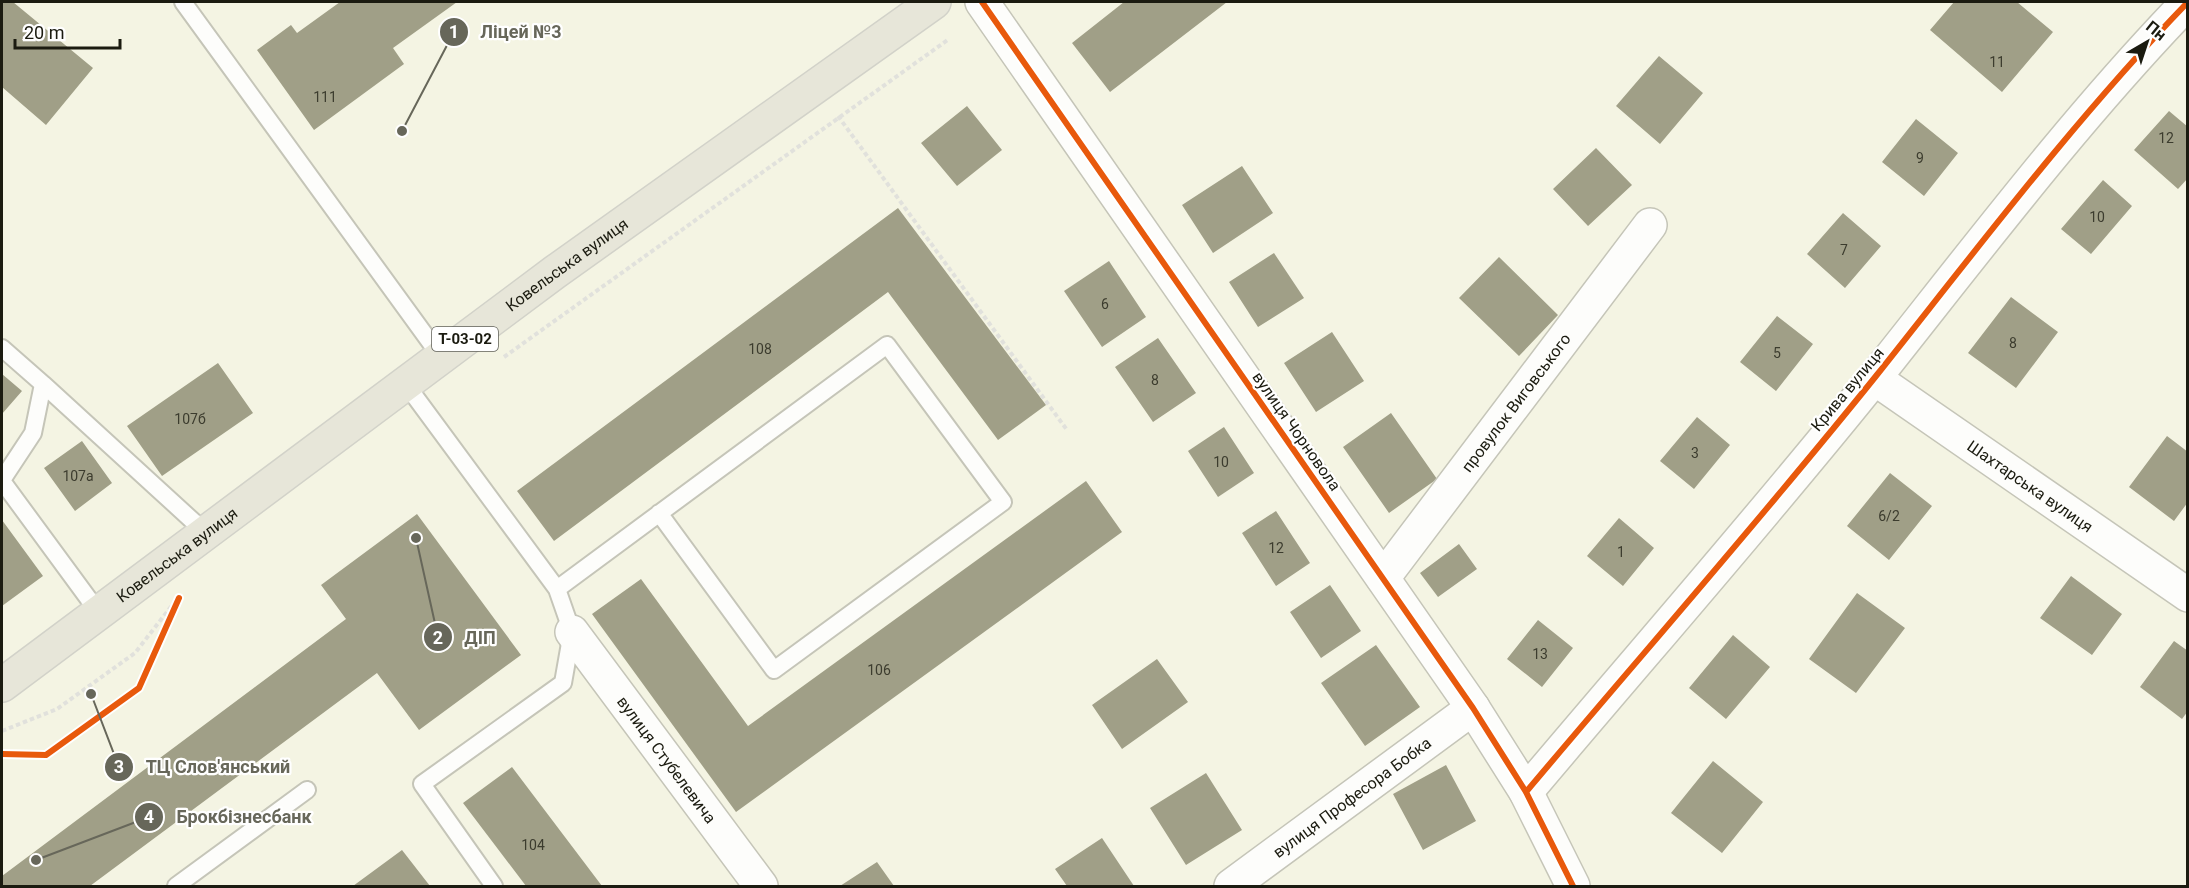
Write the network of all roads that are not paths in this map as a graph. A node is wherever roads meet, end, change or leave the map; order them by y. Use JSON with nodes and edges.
{"nodes":[{"id":1,"x":183,"y":2,"type":"edge"},
{"id":2,"x":934,"y":2,"type":"edge"},
{"id":3,"x":982,"y":2,"type":"edge"},
{"id":4,"x":2187,"y":2,"type":"edge"},
{"id":5,"x":1650,"y":225,"type":"dead end"},
{"id":6,"x":2,"y":348,"type":"edge"},
{"id":7,"x":441,"y":357,"type":"junction"},
{"id":8,"x":1874,"y":378,"type":"junction"},
{"id":9,"x":405,"y":383,"type":"junction"},
{"id":10,"x":43,"y":384,"type":"junction"},
{"id":11,"x":2,"y":481,"type":"edge"},
{"id":12,"x":658,"y":513,"type":"junction"},
{"id":13,"x":206,"y":532,"type":"junction"},
{"id":14,"x":1383,"y":578,"type":"junction"},
{"id":15,"x":556,"y":589,"type":"junction"},
{"id":16,"x":2187,"y":595,"type":"edge"},
{"id":17,"x":99,"y":613,"type":"junction"},
{"id":18,"x":572,"y":632,"type":"junction"},
{"id":19,"x":2,"y":685,"type":"edge"},
{"id":20,"x":1473,"y":708,"type":"junction"},
{"id":21,"x":307,"y":790,"type":"dead end"},
{"id":22,"x":1526,"y":792,"type":"junction"},
{"id":23,"x":176,"y":886,"type":"edge"},
{"id":24,"x":494,"y":886,"type":"edge"},
{"id":25,"x":761,"y":886,"type":"edge"},
{"id":26,"x":1231,"y":886,"type":"edge"},
{"id":27,"x":1573,"y":886,"type":"edge"}],
"edges":[{"from":1,"to":7,"type":"lane"},
{"from":2,"to":7,"type":"main road","name":"Ковельська вулиця","number":"Т-03-02"},
{"from":3,"to":14,"type":"street","name":"вулиця Чорновола"},
{"from":4,"to":8,"type":"street","name":"Крива вулиця"},
{"from":5,"to":14,"type":"street","name":"провулок Виговського"},
{"from":6,"to":10,"type":"lane"},
{"from":7,"to":9,"type":"main road","name":"Ковельська вулиця","number":"Т-03-02"},
{"from":8,"to":16,"type":"street","name":"Шахтарська вулиця"},
{"from":8,"to":22,"type":"street","name":"Крива вулиця"},
{"from":9,"to":13,"type":"main road","name":"Ковельська вулиця","number":"Т-03-02"},
{"from":9,"to":15,"type":"lane"},
{"from":10,"to":11,"type":"lane"},
{"from":10,"to":13,"type":"lane"},
{"from":11,"to":17,"type":"lane"},
{"from":12,"to":12,"type":"lane"},
{"from":12,"to":15,"type":"lane"},
{"from":13,"to":17,"type":"main road","name":"Ковельська вулиця","number":"Т-03-02"},
{"from":14,"to":20,"type":"street","name":"вулиця Чорновола"},
{"from":15,"to":18,"type":"lane"},
{"from":17,"to":19,"type":"main road","name":"Ковельська вулиця","number":"Т-03-02"},
{"from":18,"to":24,"type":"lane"},
{"from":18,"to":25,"type":"street","name":"вулиця Стубелевича"},
{"from":20,"to":22,"type":"street","name":"вулиця Чорновола"},
{"from":20,"to":26,"type":"street","name":"вулиця Професора Бобка"},
{"from":21,"to":23,"type":"lane"},
{"from":22,"to":27,"type":"street","name":"вулиця Чорновола"}]}
